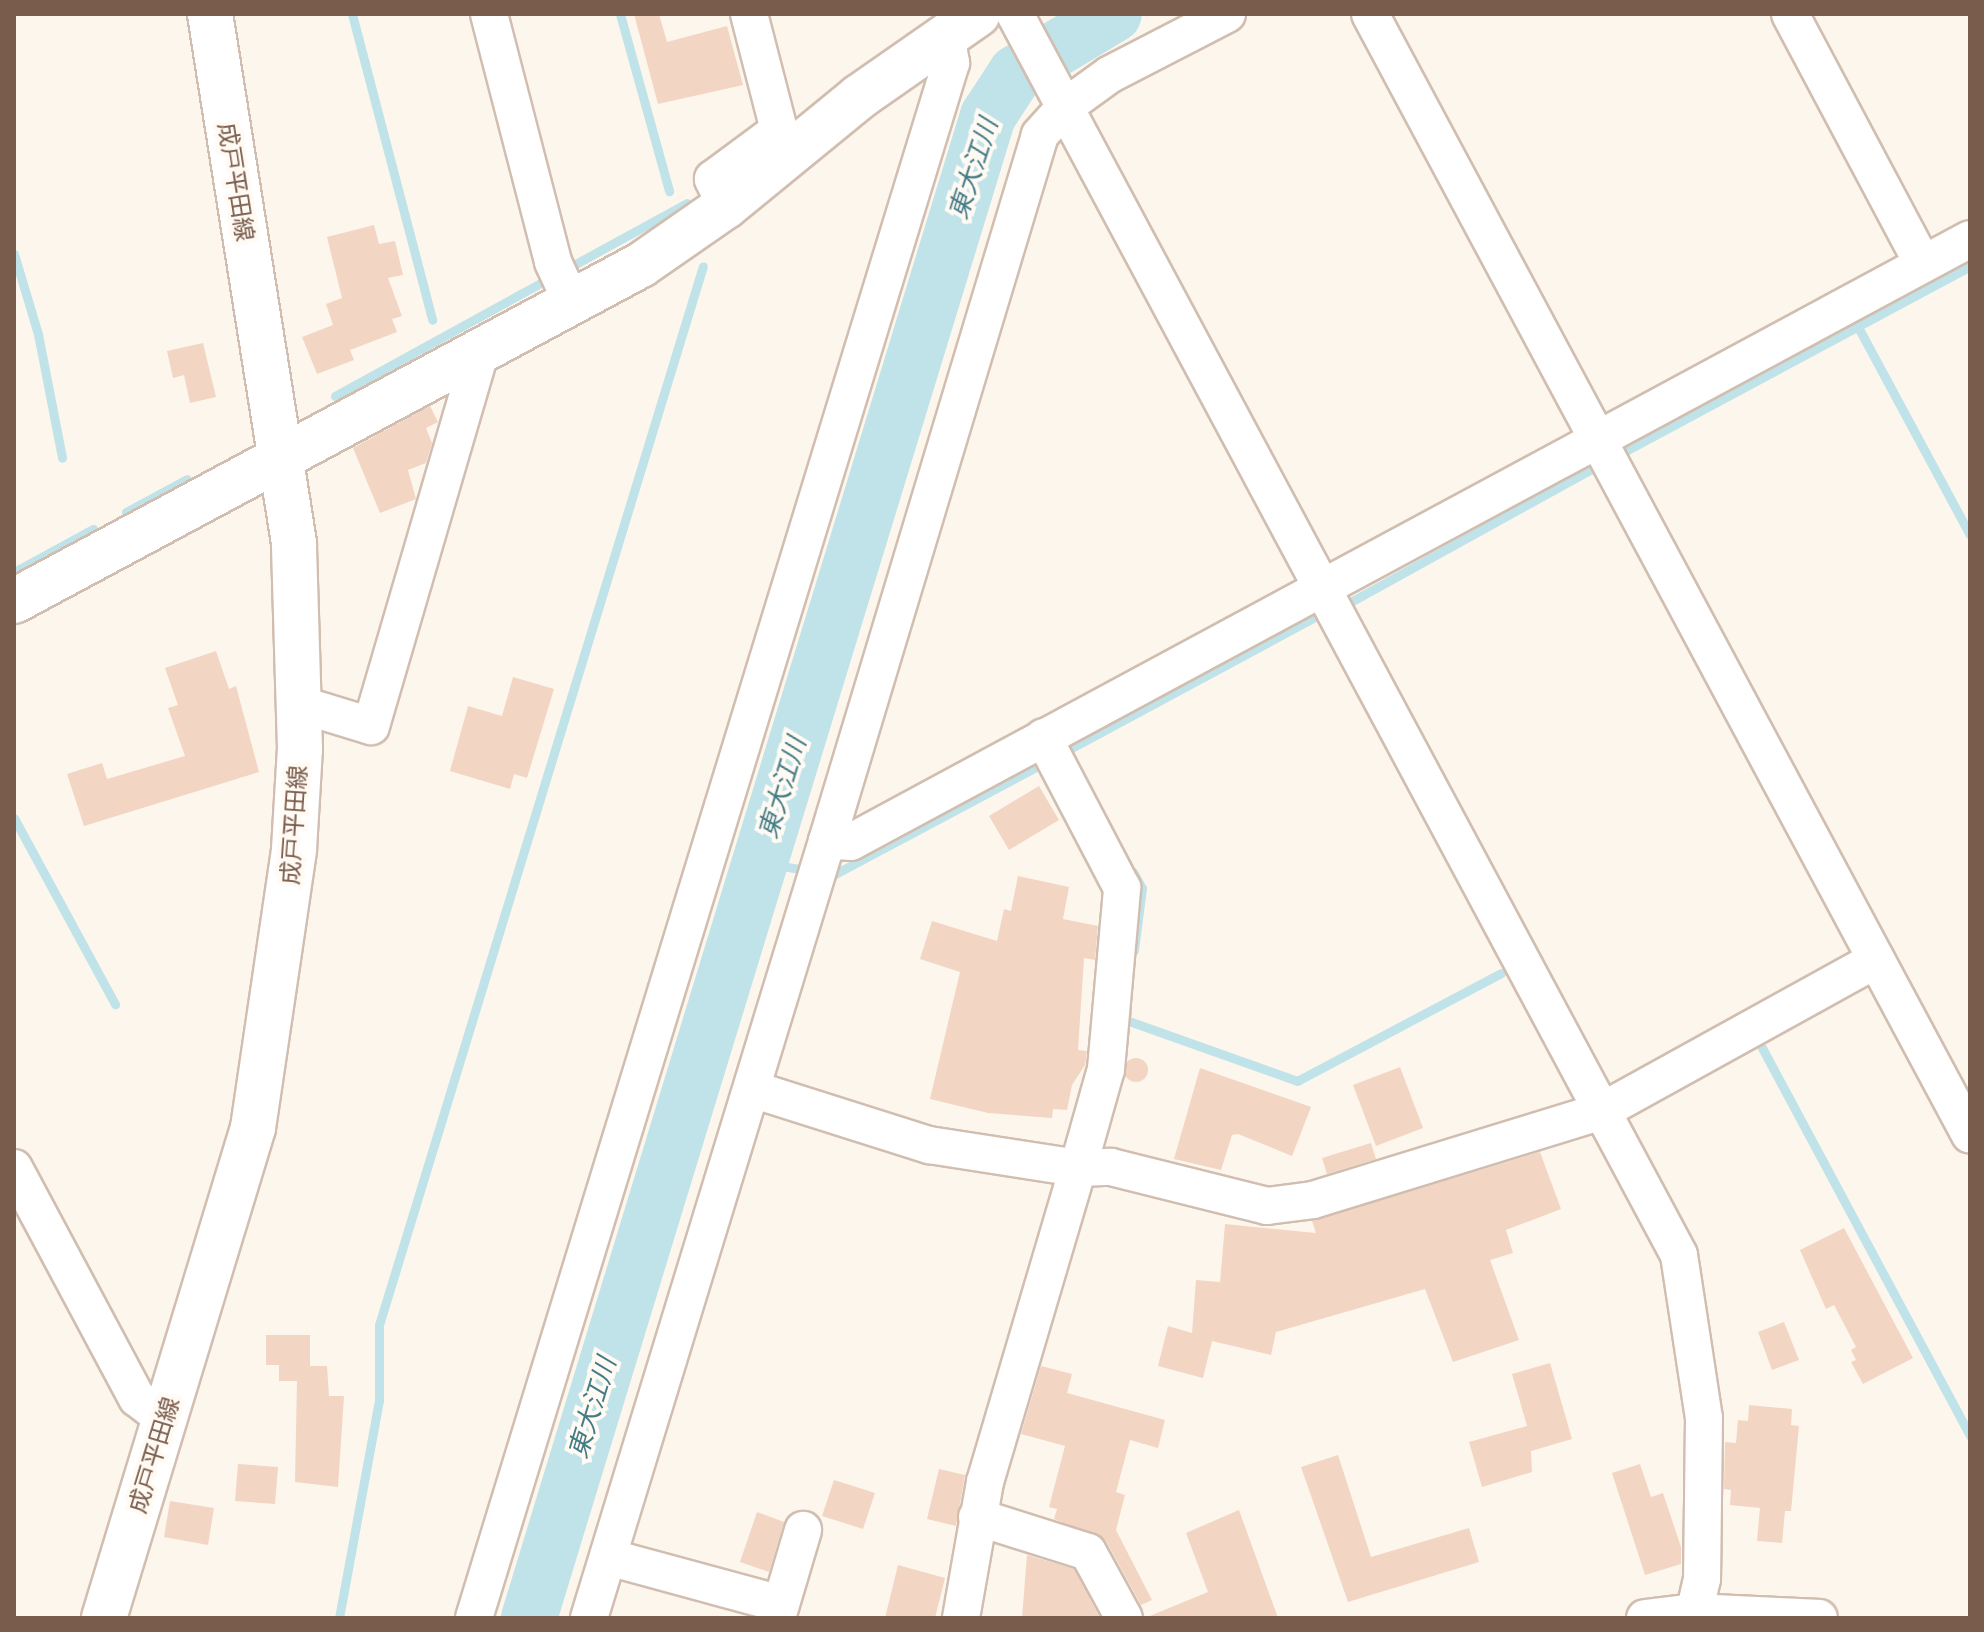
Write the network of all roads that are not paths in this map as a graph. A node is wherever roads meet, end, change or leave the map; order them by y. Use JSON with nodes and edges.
{"nodes":[{"id":1,"x":210,"y":14,"type":"edge"},
{"id":2,"x":489,"y":14,"type":"edge"},
{"id":3,"x":749,"y":14,"type":"edge"},
{"id":4,"x":1015,"y":14,"type":"edge"},
{"id":5,"x":1227,"y":14,"type":"edge"},
{"id":6,"x":1370,"y":14,"type":"edge"},
{"id":7,"x":1790,"y":14,"type":"edge"},
{"id":8,"x":962,"y":24,"type":"edge"},
{"id":9,"x":1062,"y":102,"type":"junction"},
{"id":10,"x":726,"y":206,"type":"junction"},
{"id":11,"x":1970,"y":239,"type":"edge"},
{"id":12,"x":1923,"y":264,"type":"junction"},
{"id":13,"x":572,"y":303,"type":"junction"},
{"id":14,"x":480,"y":353,"type":"junction"},
{"id":15,"x":1597,"y":439,"type":"junction"},
{"id":16,"x":280,"y":460,"type":"junction"},
{"id":17,"x":1320,"y":587,"type":"junction"},
{"id":18,"x":14,"y":601,"type":"edge"},
{"id":19,"x":299,"y":704,"type":"junction"},
{"id":20,"x":1043,"y":737,"type":"junction"},
{"id":21,"x":827,"y":841,"type":"junction"},
{"id":22,"x":1876,"y":960,"type":"junction"},
{"id":23,"x":752,"y":1089,"type":"junction"},
{"id":24,"x":1602,"y":1111,"type":"junction"},
{"id":25,"x":1970,"y":1135,"type":"edge"},
{"id":26,"x":14,"y":1168,"type":"edge"},
{"id":27,"x":1078,"y":1168,"type":"junction"},
{"id":28,"x":165,"y":1420,"type":"junction"},
{"id":29,"x":977,"y":1517,"type":"junction"},
{"id":30,"x":803,"y":1530,"type":"dead end"},
{"id":31,"x":608,"y":1557,"type":"junction"},
{"id":32,"x":779,"y":1611,"type":"edge"},
{"id":33,"x":1694,"y":1615,"type":"edge"},
{"id":34,"x":104,"y":1618,"type":"edge"},
{"id":35,"x":474,"y":1618,"type":"edge"},
{"id":36,"x":589,"y":1618,"type":"edge"},
{"id":37,"x":961,"y":1618,"type":"edge"},
{"id":38,"x":1124,"y":1618,"type":"edge"},
{"id":39,"x":1645,"y":1618,"type":"edge"},
{"id":40,"x":1819,"y":1618,"type":"edge"}],
"edges":[{"from":1,"to":16,"type":"main road","name":"成戸平田線"},
{"from":2,"to":13,"type":"street"},
{"from":3,"to":10,"type":"street"},
{"from":4,"to":9,"type":"street"},
{"from":5,"to":9,"type":"street"},
{"from":6,"to":15,"type":"street"},
{"from":7,"to":12,"type":"street"},
{"from":8,"to":10,"type":"main road"},
{"from":8,"to":35,"type":"street"},
{"from":9,"to":17,"type":"street"},
{"from":9,"to":21,"type":"street"},
{"from":10,"to":13,"type":"main road"},
{"from":11,"to":12,"type":"street"},
{"from":12,"to":15,"type":"street"},
{"from":13,"to":14,"type":"main road"},
{"from":14,"to":16,"type":"main road"},
{"from":14,"to":19,"type":"street"},
{"from":15,"to":17,"type":"street"},
{"from":15,"to":22,"type":"street"},
{"from":16,"to":18,"type":"main road"},
{"from":16,"to":19,"type":"main road","name":"成戸平田線"},
{"from":17,"to":20,"type":"street"},
{"from":17,"to":24,"type":"street"},
{"from":19,"to":28,"type":"main road","name":"成戸平田線"},
{"from":20,"to":21,"type":"street"},
{"from":20,"to":27,"type":"street"},
{"from":21,"to":23,"type":"street"},
{"from":22,"to":24,"type":"street"},
{"from":22,"to":25,"type":"street"},
{"from":23,"to":27,"type":"street"},
{"from":23,"to":31,"type":"street"},
{"from":24,"to":27,"type":"street"},
{"from":24,"to":33,"type":"street"},
{"from":26,"to":28,"type":"street"},
{"from":27,"to":29,"type":"street"},
{"from":28,"to":34,"type":"main road","name":"成戸平田線"},
{"from":29,"to":37,"type":"street"},
{"from":29,"to":38,"type":"street"},
{"from":30,"to":32,"type":"street"},
{"from":31,"to":32,"type":"street"},
{"from":31,"to":36,"type":"street"},
{"from":33,"to":39,"type":"street"},
{"from":33,"to":40,"type":"street"}]}
